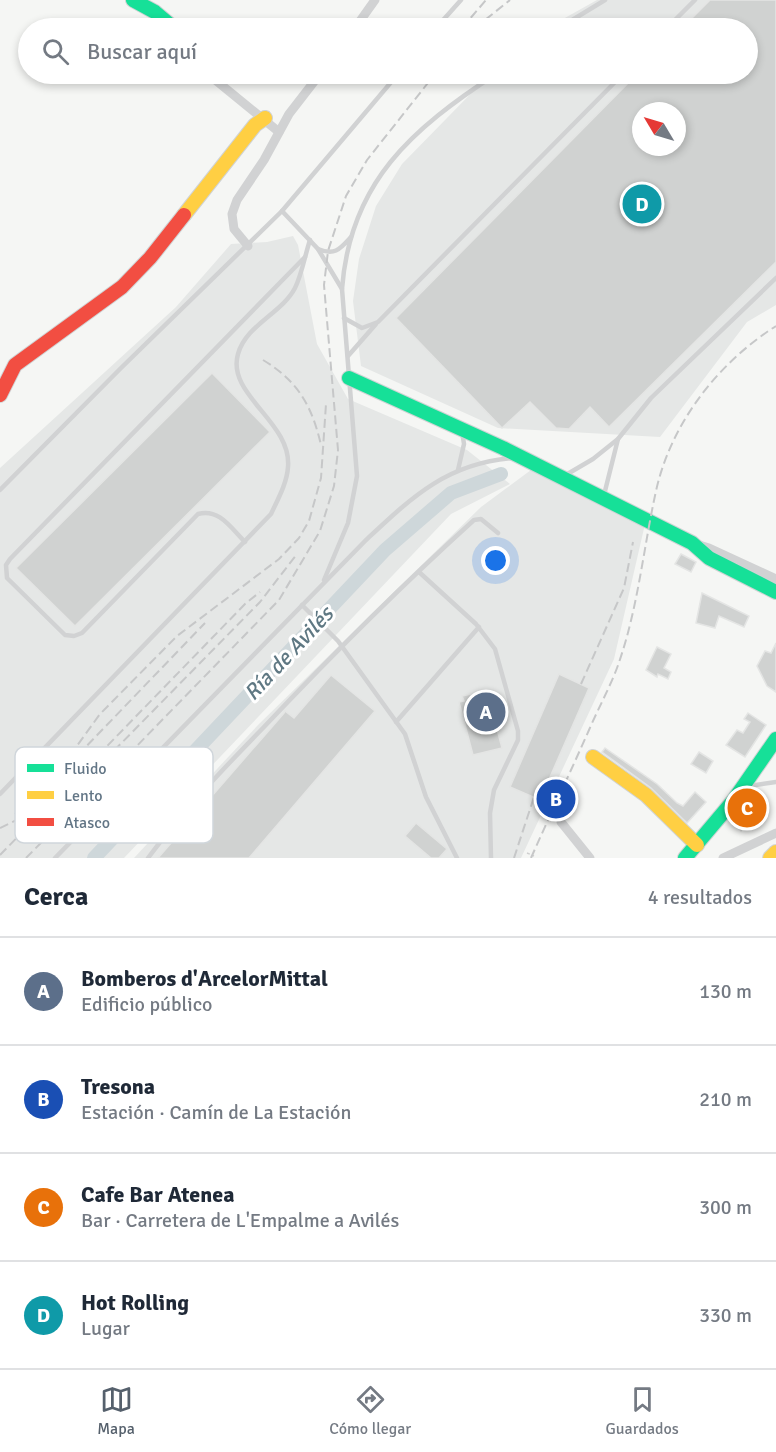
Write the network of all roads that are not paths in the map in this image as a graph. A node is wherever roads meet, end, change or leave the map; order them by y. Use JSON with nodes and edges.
{"nodes":[{"id":1,"x":133,"y":0,"type":"edge"},
{"id":2,"x":375,"y":0,"type":"edge"},
{"id":3,"x":461,"y":0,"type":"edge"},
{"id":4,"x":605,"y":0,"type":"edge"},
{"id":5,"x":695,"y":0,"type":"edge"},
{"id":6,"x":162,"y":18,"type":"edge"},
{"id":7,"x":362,"y":18,"type":"edge"},
{"id":8,"x":445,"y":18,"type":"edge"},
{"id":9,"x":575,"y":18,"type":"edge"},
{"id":10,"x":677,"y":18,"type":"edge"},
{"id":11,"x":221,"y":84,"type":"edge"},
{"id":12,"x":313,"y":84,"type":"edge"},
{"id":13,"x":390,"y":84,"type":"edge"},
{"id":14,"x":481,"y":84,"type":"edge"},
{"id":15,"x":613,"y":84,"type":"edge"},
{"id":16,"x":265,"y":118,"type":"junction"},
{"id":17,"x":279,"y":132,"type":"junction"},
{"id":18,"x":282,"y":211,"type":"junction"},
{"id":19,"x":353,"y":235,"type":"junction"},
{"id":20,"x":310,"y":240,"type":"junction"},
{"id":21,"x":248,"y":246,"type":"junction"},
{"id":22,"x":318,"y":249,"type":"junction"},
{"id":23,"x":304,"y":257,"type":"junction"},
{"id":24,"x":776,"y":278,"type":"edge"},
{"id":25,"x":342,"y":290,"type":"junction"},
{"id":26,"x":344,"y":318,"type":"junction"},
{"id":27,"x":378,"y":322,"type":"junction"},
{"id":28,"x":347,"y":356,"type":"junction"},
{"id":29,"x":349,"y":378,"type":"junction"},
{"id":30,"x":0,"y":395,"type":"edge"},
{"id":31,"x":461,"y":429,"type":"junction"},
{"id":32,"x":618,"y":440,"type":"junction"},
{"id":33,"x":521,"y":457,"type":"junction"},
{"id":34,"x":458,"y":470,"type":"junction"},
{"id":35,"x":561,"y":478,"type":"junction"},
{"id":36,"x":0,"y":490,"type":"edge"},
{"id":37,"x":603,"y":499,"type":"junction"},
{"id":38,"x":498,"y":533,"type":"dead end"},
{"id":39,"x":245,"y":542,"type":"junction"},
{"id":40,"x":692,"y":543,"type":"junction"},
{"id":41,"x":419,"y":572,"type":"junction"},
{"id":42,"x":776,"y":579,"type":"edge"},
{"id":43,"x":320,"y":587,"type":"junction"},
{"id":44,"x":776,"y":592,"type":"edge"},
{"id":45,"x":302,"y":605,"type":"junction"},
{"id":46,"x":479,"y":627,"type":"junction"},
{"id":47,"x":340,"y":643,"type":"junction"},
{"id":48,"x":396,"y":722,"type":"junction"},
{"id":49,"x":776,"y":739,"type":"edge"},
{"id":50,"x":46,"y":747,"type":"edge"},
{"id":51,"x":163,"y":747,"type":"edge"},
{"id":52,"x":593,"y":757,"type":"dead end"},
{"id":53,"x":15,"y":779,"type":"edge"},
{"id":54,"x":213,"y":782,"type":"edge"},
{"id":55,"x":776,"y":782,"type":"edge"},
{"id":56,"x":744,"y":787,"type":"junction"},
{"id":57,"x":0,"y":794,"type":"edge"},
{"id":58,"x":561,"y":822,"type":"dead end"},
{"id":59,"x":776,"y":833,"type":"edge"},
{"id":60,"x":70,"y":843,"type":"edge"},
{"id":61,"x":159,"y":843,"type":"edge"},
{"id":62,"x":697,"y":845,"type":"junction"},
{"id":63,"x":776,"y":852,"type":"edge"},
{"id":64,"x":55,"y":858,"type":"edge"},
{"id":65,"x":148,"y":858,"type":"edge"},
{"id":66,"x":458,"y":858,"type":"edge"},
{"id":67,"x":491,"y":858,"type":"edge"},
{"id":68,"x":591,"y":858,"type":"edge"},
{"id":69,"x":685,"y":858,"type":"edge"},
{"id":70,"x":723,"y":858,"type":"edge"},
{"id":71,"x":770,"y":858,"type":"edge"}],
"edges":[{"from":1,"to":6,"type":"main road"},
{"from":2,"to":7,"type":"street"},
{"from":3,"to":8,"type":"lane"},
{"from":4,"to":9,"type":"lane"},
{"from":5,"to":10,"type":"lane"},
{"from":11,"to":16,"type":"street"},
{"from":12,"to":17,"type":"street"},
{"from":13,"to":18,"type":"lane"},
{"from":14,"to":19,"type":"lane"},
{"from":15,"to":27,"type":"lane"},
{"from":16,"to":17,"type":"street"},
{"from":16,"to":30,"type":"main road"},
{"from":17,"to":21,"type":"street"},
{"from":18,"to":20,"type":"lane"},
{"from":18,"to":21,"type":"lane"},
{"from":19,"to":22,"type":"lane"},
{"from":19,"to":25,"type":"lane"},
{"from":20,"to":22,"type":"lane"},
{"from":20,"to":23,"type":"lane"},
{"from":21,"to":36,"type":"lane"},
{"from":22,"to":25,"type":"lane"},
{"from":23,"to":39,"type":"lane"},
{"from":23,"to":39,"type":"lane"},
{"from":24,"to":32,"type":"lane"},
{"from":25,"to":26,"type":"lane"},
{"from":26,"to":27,"type":"lane"},
{"from":26,"to":28,"type":"lane"},
{"from":27,"to":28,"type":"lane"},
{"from":28,"to":29,"type":"lane"},
{"from":29,"to":31,"type":"main road"},
{"from":29,"to":43,"type":"lane"},
{"from":31,"to":33,"type":"main road"},
{"from":31,"to":34,"type":"lane"},
{"from":32,"to":35,"type":"lane"},
{"from":32,"to":37,"type":"lane"},
{"from":33,"to":34,"type":"lane"},
{"from":33,"to":35,"type":"main road"},
{"from":34,"to":43,"type":"lane"},
{"from":35,"to":37,"type":"main road"},
{"from":37,"to":40,"type":"main road"},
{"from":38,"to":41,"type":"lane"},
{"from":39,"to":50,"type":"lane"},
{"from":40,"to":42,"type":"street"},
{"from":40,"to":44,"type":"main road"},
{"from":41,"to":46,"type":"lane"},
{"from":41,"to":47,"type":"lane"},
{"from":43,"to":45,"type":"lane"},
{"from":45,"to":47,"type":"lane"},
{"from":45,"to":51,"type":"lane"},
{"from":46,"to":48,"type":"lane"},
{"from":46,"to":67,"type":"lane"},
{"from":47,"to":48,"type":"lane"},
{"from":47,"to":54,"type":"lane"},
{"from":48,"to":66,"type":"lane"},
{"from":49,"to":56,"type":"main road"},
{"from":52,"to":62,"type":"main road"},
{"from":53,"to":57,"type":"lane"},
{"from":55,"to":56,"type":"lane"},
{"from":56,"to":62,"type":"main road"},
{"from":58,"to":68,"type":"street"},
{"from":59,"to":70,"type":"street"},
{"from":60,"to":64,"type":"lane"},
{"from":61,"to":65,"type":"lane"},
{"from":62,"to":69,"type":"main road"},
{"from":63,"to":71,"type":"main road"}]}
